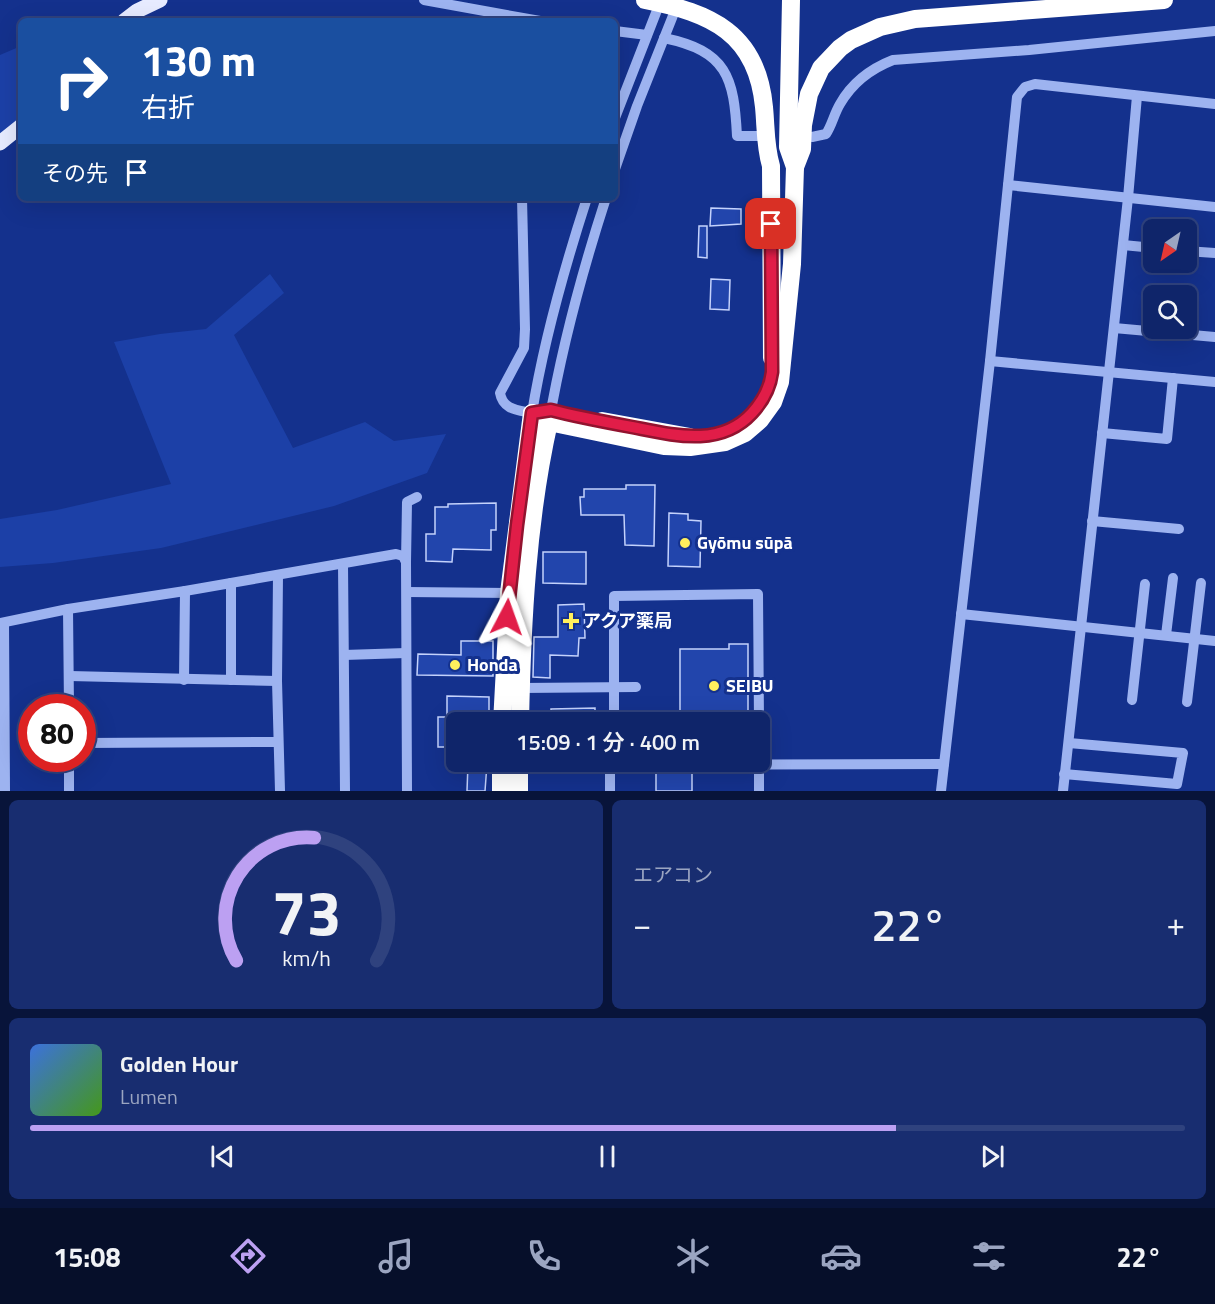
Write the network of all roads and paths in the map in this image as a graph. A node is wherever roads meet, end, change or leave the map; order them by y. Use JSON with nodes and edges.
{"nodes":[{"id":1,"x":160,"y":0,"type":"edge"},
{"id":2,"x":424,"y":0,"type":"edge"},
{"id":3,"x":646,"y":0,"type":"edge"},
{"id":4,"x":661,"y":0,"type":"edge"},
{"id":5,"x":781,"y":0,"type":"edge"},
{"id":6,"x":791,"y":0,"type":"edge"},
{"id":7,"x":1164,"y":0,"type":"edge"},
{"id":8,"x":684,"y":5,"type":"edge"},
{"id":9,"x":128,"y":18,"type":"edge"},
{"id":10,"x":515,"y":18,"type":"edge"},
{"id":11,"x":618,"y":31,"type":"edge"},
{"id":12,"x":1215,"y":31,"type":"edge"},
{"id":13,"x":647,"y":35,"type":"junction"},
{"id":14,"x":664,"y":38,"type":"junction"},
{"id":15,"x":1137,"y":96,"type":"junction"},
{"id":16,"x":1215,"y":104,"type":"edge"},
{"id":17,"x":618,"y":110,"type":"edge"},
{"id":18,"x":18,"y":128,"type":"edge"},
{"id":19,"x":759,"y":136,"type":"dead end"},
{"id":20,"x":812,"y":137,"type":"dead end"},
{"id":21,"x":0,"y":143,"type":"edge"},
{"id":22,"x":618,"y":160,"type":"edge"},
{"id":23,"x":771,"y":166,"type":"junction"},
{"id":24,"x":795,"y":167,"type":"junction"},
{"id":25,"x":1008,"y":185,"type":"junction"},
{"id":26,"x":1128,"y":198,"type":"junction"},
{"id":27,"x":522,"y":201,"type":"edge"},
{"id":28,"x":586,"y":201,"type":"edge"},
{"id":29,"x":605,"y":201,"type":"edge"},
{"id":30,"x":1215,"y":207,"type":"edge"},
{"id":31,"x":1123,"y":245,"type":"junction"},
{"id":32,"x":1143,"y":247,"type":"edge"},
{"id":33,"x":1197,"y":252,"type":"edge"},
{"id":34,"x":1215,"y":254,"type":"edge"},
{"id":35,"x":1114,"y":328,"type":"junction"},
{"id":36,"x":1215,"y":337,"type":"edge"},
{"id":37,"x":990,"y":361,"type":"junction"},
{"id":38,"x":1109,"y":372,"type":"junction"},
{"id":39,"x":1173,"y":378,"type":"junction"},
{"id":40,"x":1215,"y":382,"type":"edge"},
{"id":41,"x":532,"y":413,"type":"junction"},
{"id":42,"x":550,"y":416,"type":"junction"},
{"id":43,"x":1102,"y":433,"type":"junction"},
{"id":44,"x":417,"y":497,"type":"dead end"},
{"id":45,"x":1092,"y":520,"type":"junction"},
{"id":46,"x":1179,"y":529,"type":"dead end"},
{"id":47,"x":406,"y":562,"type":"junction"},
{"id":48,"x":343,"y":564,"type":"junction"},
{"id":49,"x":278,"y":575,"type":"junction"},
{"id":50,"x":1173,"y":578,"type":"dead end"},
{"id":51,"x":231,"y":583,"type":"junction"},
{"id":52,"x":1145,"y":584,"type":"dead end"},
{"id":53,"x":1201,"y":584,"type":"dead end"},
{"id":54,"x":185,"y":591,"type":"junction"},
{"id":55,"x":406,"y":592,"type":"junction"},
{"id":56,"x":508,"y":593,"type":"junction"},
{"id":57,"x":68,"y":609,"type":"junction"},
{"id":58,"x":962,"y":614,"type":"junction"},
{"id":59,"x":2,"y":623,"type":"edge"},
{"id":60,"x":1080,"y":627,"type":"junction"},
{"id":61,"x":1140,"y":633,"type":"junction"},
{"id":62,"x":1166,"y":636,"type":"junction"},
{"id":63,"x":1194,"y":639,"type":"junction"},
{"id":64,"x":1215,"y":641,"type":"edge"},
{"id":65,"x":406,"y":653,"type":"junction"},
{"id":66,"x":344,"y":655,"type":"junction"},
{"id":67,"x":70,"y":676,"type":"junction"},
{"id":68,"x":184,"y":680,"type":"junction"},
{"id":69,"x":231,"y":680,"type":"junction"},
{"id":70,"x":277,"y":681,"type":"junction"},
{"id":71,"x":636,"y":687,"type":"dead end"},
{"id":72,"x":2,"y":688,"type":"edge"},
{"id":73,"x":521,"y":688,"type":"junction"},
{"id":74,"x":614,"y":688,"type":"junction"},
{"id":75,"x":69,"y":694,"type":"edge"},
{"id":76,"x":1132,"y":700,"type":"dead end"},
{"id":77,"x":1187,"y":702,"type":"dead end"},
{"id":78,"x":503,"y":712,"type":"edge"},
{"id":79,"x":520,"y":712,"type":"edge"},
{"id":80,"x":614,"y":712,"type":"edge"},
{"id":81,"x":759,"y":712,"type":"edge"},
{"id":82,"x":278,"y":742,"type":"junction"},
{"id":83,"x":1069,"y":742,"type":"junction"},
{"id":84,"x":96,"y":743,"type":"edge"},
{"id":85,"x":2,"y":749,"type":"edge"},
{"id":86,"x":944,"y":764,"type":"junction"},
{"id":87,"x":770,"y":765,"type":"edge"},
{"id":88,"x":69,"y":772,"type":"edge"},
{"id":89,"x":501,"y":772,"type":"edge"},
{"id":90,"x":519,"y":772,"type":"edge"},
{"id":91,"x":610,"y":772,"type":"edge"},
{"id":92,"x":759,"y":772,"type":"edge"},
{"id":93,"x":1064,"y":774,"type":"junction"},
{"id":94,"x":5,"y":791,"type":"edge"},
{"id":95,"x":69,"y":791,"type":"edge"},
{"id":96,"x":280,"y":791,"type":"edge"},
{"id":97,"x":345,"y":791,"type":"edge"},
{"id":98,"x":407,"y":791,"type":"edge"},
{"id":99,"x":501,"y":791,"type":"edge"},
{"id":100,"x":519,"y":791,"type":"edge"},
{"id":101,"x":610,"y":791,"type":"edge"},
{"id":102,"x":759,"y":791,"type":"edge"},
{"id":103,"x":942,"y":791,"type":"edge"},
{"id":104,"x":1063,"y":791,"type":"edge"}],
"edges":[{"from":1,"to":9,"type":"main road"},
{"from":2,"to":10,"type":"street"},
{"from":3,"to":8,"type":"highway"},
{"from":4,"to":13,"type":"street"},
{"from":5,"to":23,"type":"highway"},
{"from":6,"to":24,"type":"highway"},
{"from":7,"to":24,"type":"highway"},
{"from":8,"to":14,"type":"street"},
{"from":8,"to":23,"type":"highway"},
{"from":11,"to":13,"type":"street"},
{"from":12,"to":20,"type":"street"},
{"from":13,"to":17,"type":"street"},
{"from":14,"to":19,"type":"street"},
{"from":14,"to":22,"type":"street"},
{"from":15,"to":16,"type":"street"},
{"from":15,"to":25,"type":"street"},
{"from":15,"to":26,"type":"street"},
{"from":18,"to":21,"type":"main road"},
{"from":23,"to":42,"type":"highway"},
{"from":24,"to":42,"type":"highway"},
{"from":25,"to":26,"type":"street"},
{"from":25,"to":37,"type":"street"},
{"from":26,"to":30,"type":"street"},
{"from":26,"to":31,"type":"street"},
{"from":27,"to":41,"type":"street"},
{"from":28,"to":41,"type":"street"},
{"from":29,"to":42,"type":"street"},
{"from":31,"to":32,"type":"street"},
{"from":31,"to":35,"type":"street"},
{"from":33,"to":34,"type":"street"},
{"from":35,"to":36,"type":"street"},
{"from":35,"to":38,"type":"street"},
{"from":37,"to":38,"type":"street"},
{"from":37,"to":58,"type":"street"},
{"from":38,"to":39,"type":"street"},
{"from":38,"to":43,"type":"street"},
{"from":39,"to":40,"type":"street"},
{"from":39,"to":43,"type":"street"},
{"from":41,"to":42,"type":"highway"},
{"from":41,"to":56,"type":"highway"},
{"from":42,"to":73,"type":"highway"},
{"from":43,"to":45,"type":"street"},
{"from":44,"to":47,"type":"street"},
{"from":45,"to":46,"type":"street"},
{"from":45,"to":60,"type":"street"},
{"from":47,"to":48,"type":"street"},
{"from":47,"to":55,"type":"street"},
{"from":48,"to":49,"type":"street"},
{"from":48,"to":66,"type":"street"},
{"from":49,"to":51,"type":"street"},
{"from":49,"to":70,"type":"street"},
{"from":50,"to":62,"type":"street"},
{"from":51,"to":54,"type":"street"},
{"from":51,"to":69,"type":"street"},
{"from":52,"to":61,"type":"street"},
{"from":53,"to":63,"type":"street"},
{"from":54,"to":57,"type":"street"},
{"from":54,"to":68,"type":"street"},
{"from":55,"to":56,"type":"street"},
{"from":55,"to":65,"type":"street"},
{"from":56,"to":78,"type":"highway"},
{"from":57,"to":59,"type":"street"},
{"from":57,"to":67,"type":"street"},
{"from":58,"to":60,"type":"street"},
{"from":58,"to":86,"type":"street"},
{"from":59,"to":72,"type":"street"},
{"from":60,"to":61,"type":"street"},
{"from":60,"to":83,"type":"street"},
{"from":61,"to":62,"type":"street"},
{"from":61,"to":76,"type":"street"},
{"from":62,"to":63,"type":"street"},
{"from":63,"to":64,"type":"street"},
{"from":63,"to":77,"type":"street"},
{"from":65,"to":66,"type":"street"},
{"from":65,"to":98,"type":"street"},
{"from":66,"to":97,"type":"street"},
{"from":67,"to":68,"type":"street"},
{"from":67,"to":75,"type":"street"},
{"from":68,"to":69,"type":"street"},
{"from":69,"to":70,"type":"street"},
{"from":70,"to":82,"type":"street"},
{"from":71,"to":74,"type":"street"},
{"from":72,"to":85,"type":"street"},
{"from":73,"to":74,"type":"street"},
{"from":73,"to":79,"type":"highway"},
{"from":74,"to":80,"type":"street"},
{"from":74,"to":81,"type":"street"},
{"from":82,"to":84,"type":"street"},
{"from":82,"to":96,"type":"street"},
{"from":83,"to":93,"type":"street"},
{"from":83,"to":93,"type":"street"},
{"from":85,"to":94,"type":"street"},
{"from":86,"to":87,"type":"street"},
{"from":86,"to":103,"type":"street"},
{"from":88,"to":95,"type":"street"},
{"from":89,"to":99,"type":"highway"},
{"from":90,"to":100,"type":"highway"},
{"from":91,"to":101,"type":"street"},
{"from":92,"to":102,"type":"street"},
{"from":93,"to":104,"type":"street"}]}
